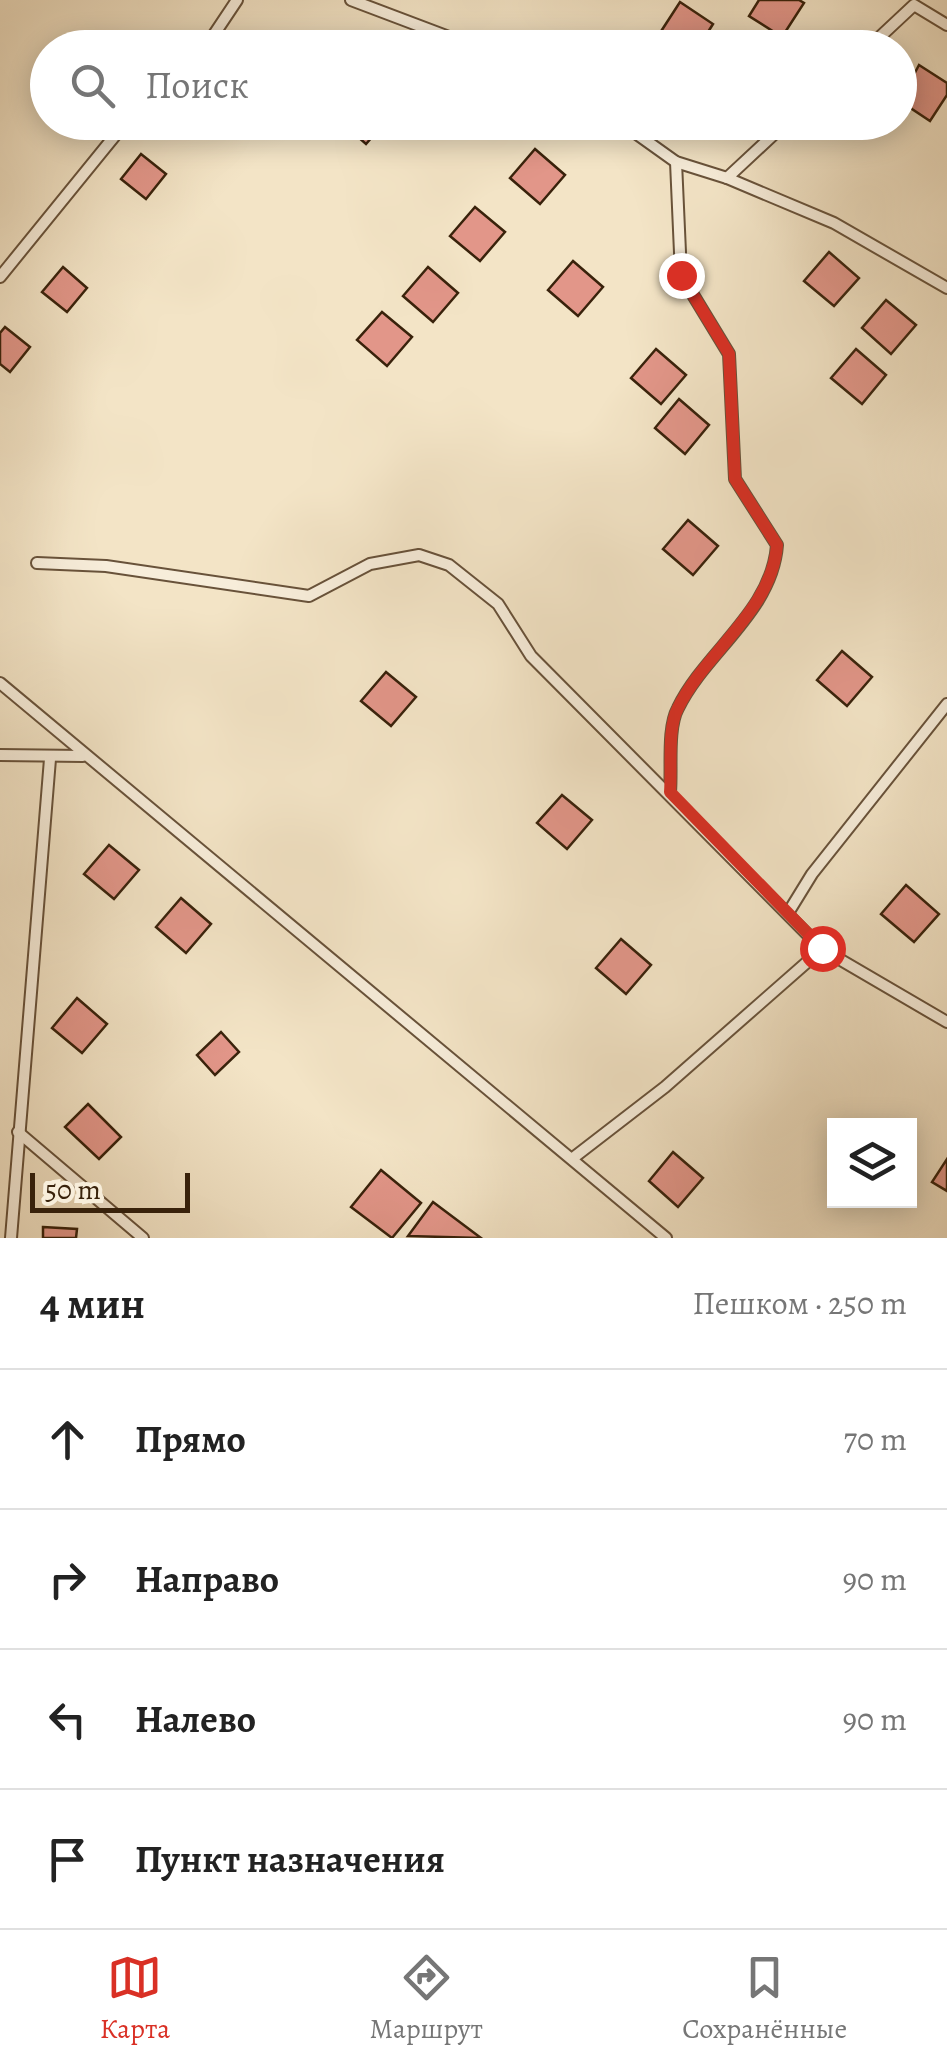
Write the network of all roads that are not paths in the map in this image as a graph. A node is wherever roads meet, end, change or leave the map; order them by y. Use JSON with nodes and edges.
{"nodes":[{"id":1,"x":237,"y":0,"type":"edge"},
{"id":2,"x":351,"y":0,"type":"edge"},
{"id":3,"x":916,"y":2,"type":"edge"},
{"id":4,"x":947,"y":25,"type":"edge"},
{"id":5,"x":217,"y":30,"type":"edge"},
{"id":6,"x":430,"y":30,"type":"edge"},
{"id":7,"x":887,"y":30,"type":"edge"},
{"id":8,"x":111,"y":140,"type":"edge"},
{"id":9,"x":645,"y":140,"type":"edge"},
{"id":10,"x":768,"y":140,"type":"edge"},
{"id":11,"x":676,"y":162,"type":"junction"},
{"id":12,"x":727,"y":178,"type":"junction"},
{"id":13,"x":0,"y":277,"type":"edge"},
{"id":14,"x":947,"y":288,"type":"edge"},
{"id":15,"x":37,"y":563,"type":"dead end"},
{"id":16,"x":0,"y":683,"type":"edge"},
{"id":17,"x":947,"y":704,"type":"edge"},
{"id":18,"x":0,"y":756,"type":"edge"},
{"id":19,"x":83,"y":756,"type":"junction"},
{"id":20,"x":50,"y":759,"type":"junction"},
{"id":21,"x":670,"y":792,"type":"junction"},
{"id":22,"x":788,"y":913,"type":"junction"},
{"id":23,"x":822,"y":948,"type":"junction"},
{"id":24,"x":947,"y":1022,"type":"edge"},
{"id":25,"x":18,"y":1132,"type":"junction"},
{"id":26,"x":573,"y":1158,"type":"junction"},
{"id":27,"x":11,"y":1238,"type":"edge"},
{"id":28,"x":143,"y":1238,"type":"edge"},
{"id":29,"x":666,"y":1238,"type":"edge"}],
"edges":[{"from":1,"to":5,"type":"lane"},
{"from":2,"to":6,"type":"lane"},
{"from":3,"to":4,"type":"lane"},
{"from":3,"to":7,"type":"lane"},
{"from":8,"to":13,"type":"lane"},
{"from":9,"to":11,"type":"lane"},
{"from":10,"to":12,"type":"lane"},
{"from":11,"to":12,"type":"lane"},
{"from":11,"to":21,"type":"lane"},
{"from":12,"to":14,"type":"lane"},
{"from":15,"to":21,"type":"lane"},
{"from":16,"to":19,"type":"lane"},
{"from":17,"to":22,"type":"lane"},
{"from":18,"to":20,"type":"lane"},
{"from":19,"to":20,"type":"lane"},
{"from":19,"to":26,"type":"lane"},
{"from":20,"to":25,"type":"lane"},
{"from":21,"to":22,"type":"lane"},
{"from":22,"to":23,"type":"lane"},
{"from":23,"to":24,"type":"lane"},
{"from":23,"to":26,"type":"lane"},
{"from":25,"to":27,"type":"lane"},
{"from":25,"to":28,"type":"lane"},
{"from":26,"to":29,"type":"lane"}]}
